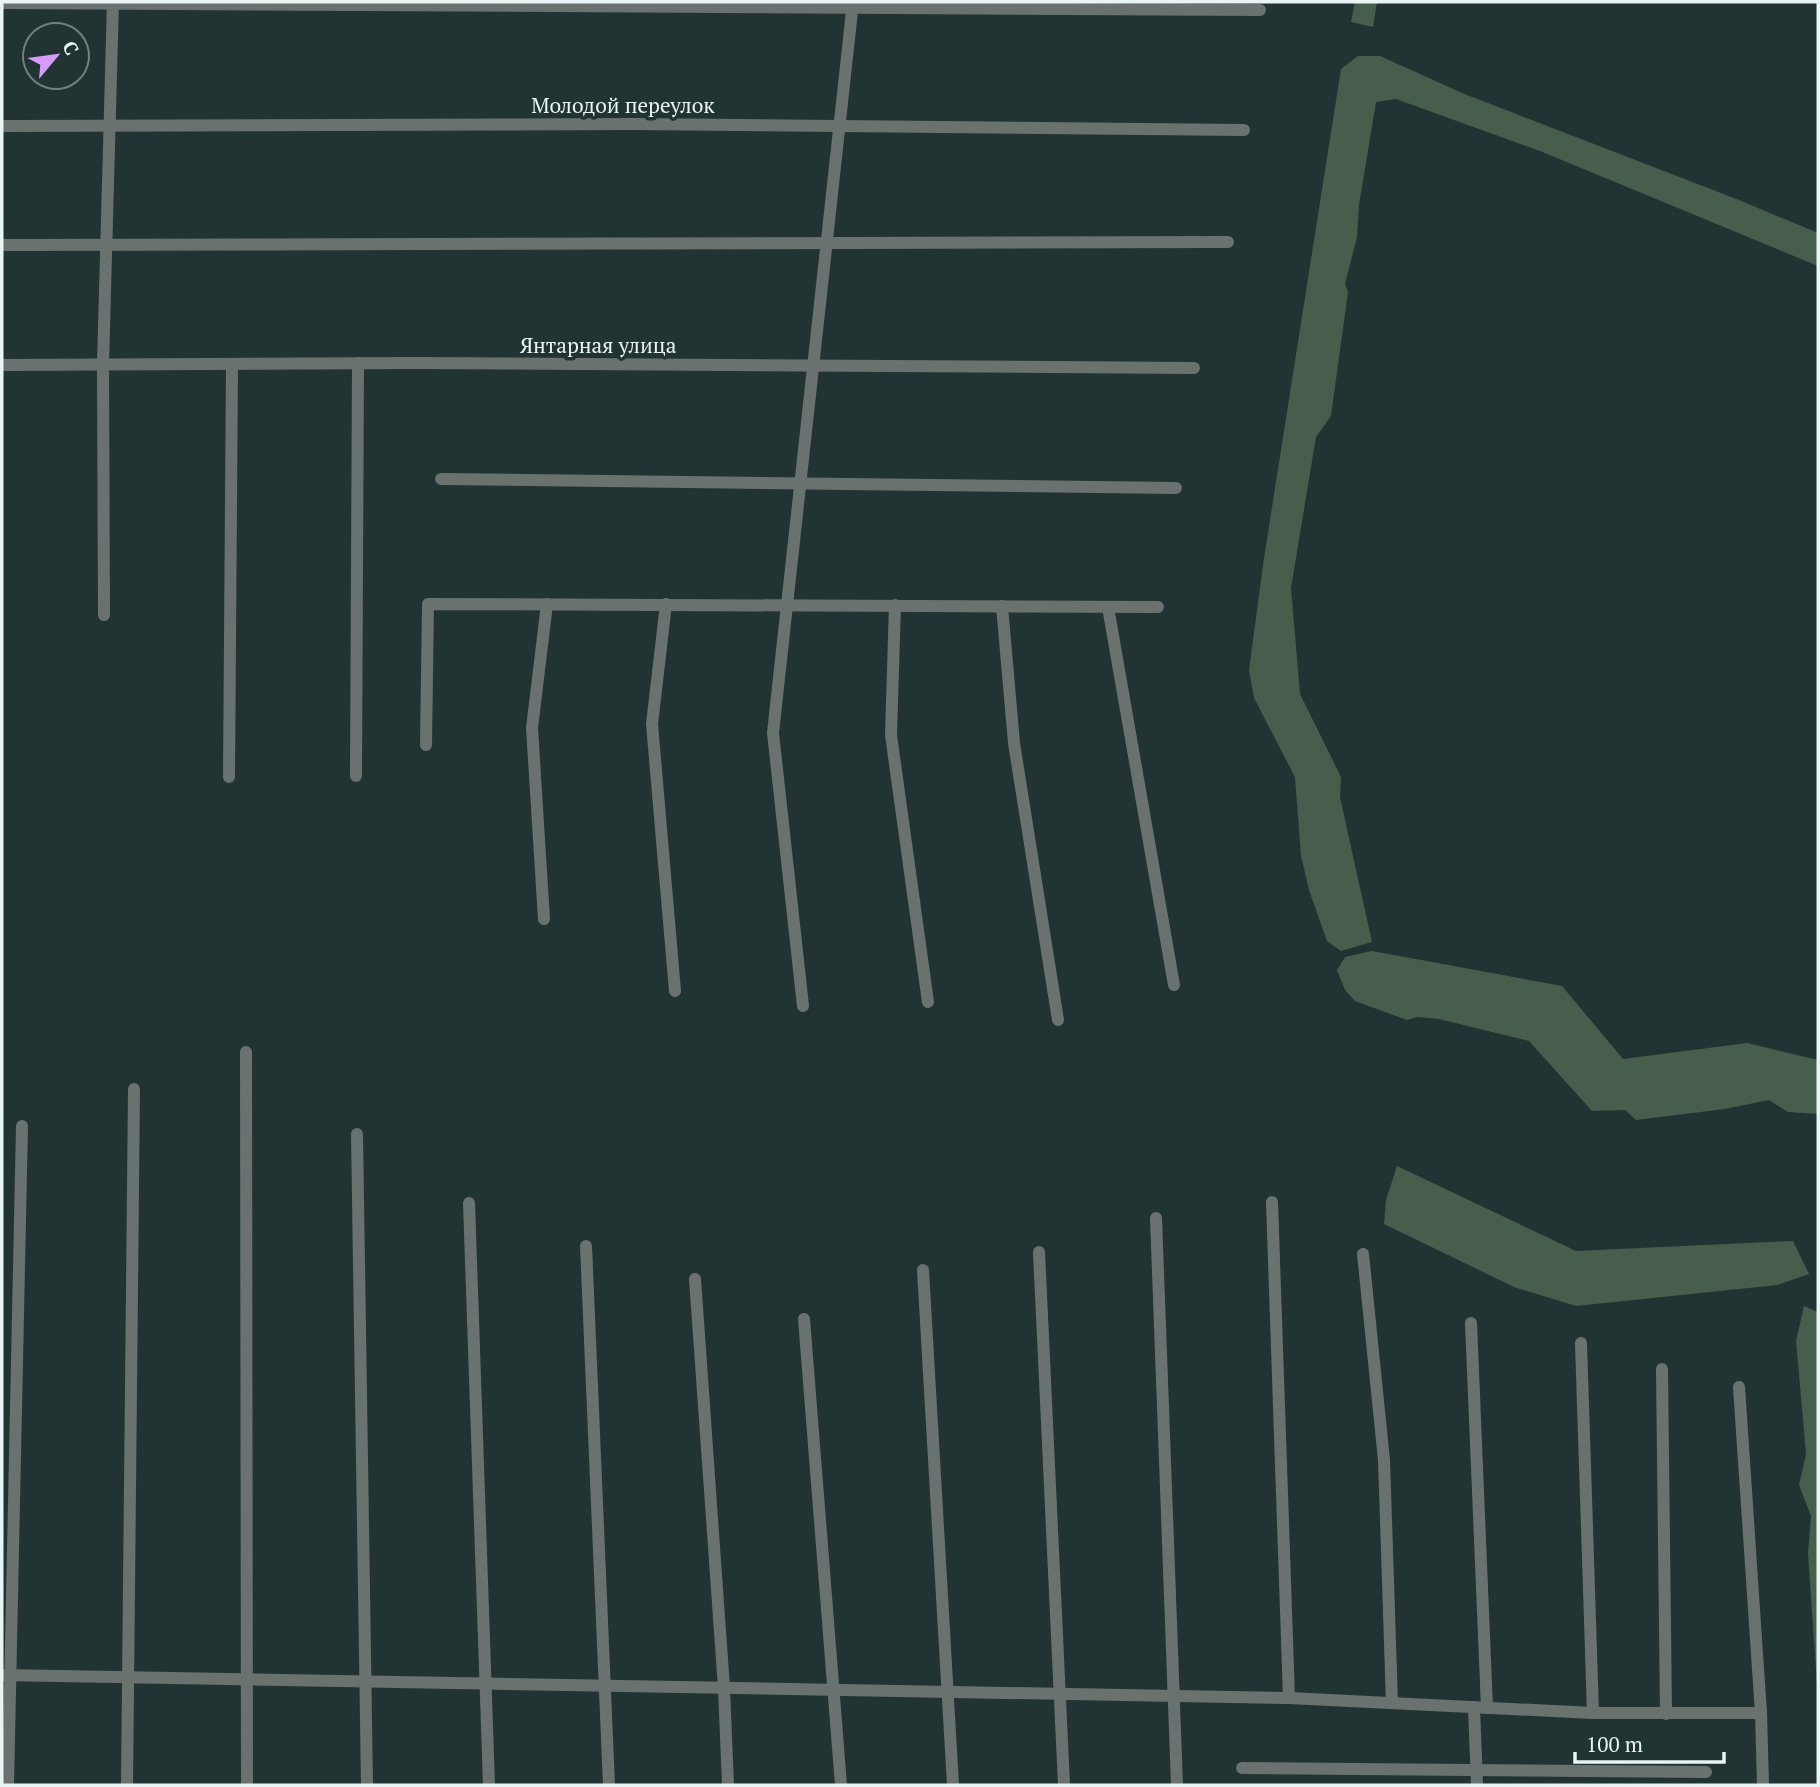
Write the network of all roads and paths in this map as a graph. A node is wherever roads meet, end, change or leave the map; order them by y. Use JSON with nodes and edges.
{"nodes":[{"id":1,"x":2,"y":3,"type":"edge"},
{"id":2,"x":113,"y":3,"type":"edge"},
{"id":3,"x":853,"y":5,"type":"edge"},
{"id":4,"x":1260,"y":10,"type":"dead end"},
{"id":5,"x":111,"y":125,"type":"junction"},
{"id":6,"x":2,"y":126,"type":"edge"},
{"id":7,"x":839,"y":126,"type":"junction"},
{"id":8,"x":1244,"y":130,"type":"dead end"},
{"id":9,"x":828,"y":242,"type":"junction"},
{"id":10,"x":1228,"y":242,"type":"dead end"},
{"id":11,"x":108,"y":244,"type":"junction"},
{"id":12,"x":2,"y":245,"type":"edge"},
{"id":13,"x":358,"y":363,"type":"junction"},
{"id":14,"x":103,"y":364,"type":"junction"},
{"id":15,"x":232,"y":364,"type":"junction"},
{"id":16,"x":2,"y":365,"type":"edge"},
{"id":17,"x":813,"y":366,"type":"junction"},
{"id":18,"x":1194,"y":368,"type":"dead end"},
{"id":19,"x":441,"y":479,"type":"dead end"},
{"id":20,"x":800,"y":483,"type":"junction"},
{"id":21,"x":1176,"y":488,"type":"dead end"},
{"id":22,"x":547,"y":604,"type":"junction"},
{"id":23,"x":666,"y":604,"type":"junction"},
{"id":24,"x":787,"y":604,"type":"junction"},
{"id":25,"x":895,"y":605,"type":"junction"},
{"id":26,"x":1002,"y":606,"type":"junction"},
{"id":27,"x":1108,"y":607,"type":"junction"},
{"id":28,"x":1158,"y":607,"type":"dead end"},
{"id":29,"x":104,"y":615,"type":"dead end"},
{"id":30,"x":426,"y":745,"type":"dead end"},
{"id":31,"x":356,"y":776,"type":"dead end"},
{"id":32,"x":229,"y":777,"type":"dead end"},
{"id":33,"x":544,"y":919,"type":"dead end"},
{"id":34,"x":1174,"y":985,"type":"dead end"},
{"id":35,"x":675,"y":991,"type":"dead end"},
{"id":36,"x":928,"y":1002,"type":"dead end"},
{"id":37,"x":803,"y":1006,"type":"dead end"},
{"id":38,"x":1058,"y":1020,"type":"dead end"},
{"id":39,"x":246,"y":1052,"type":"dead end"},
{"id":40,"x":134,"y":1089,"type":"dead end"},
{"id":41,"x":22,"y":1126,"type":"dead end"},
{"id":42,"x":357,"y":1135,"type":"dead end"},
{"id":43,"x":1272,"y":1202,"type":"dead end"},
{"id":44,"x":469,"y":1203,"type":"dead end"},
{"id":45,"x":1156,"y":1218,"type":"dead end"},
{"id":46,"x":586,"y":1246,"type":"dead end"},
{"id":47,"x":1039,"y":1252,"type":"dead end"},
{"id":48,"x":1363,"y":1254,"type":"dead end"},
{"id":49,"x":923,"y":1270,"type":"dead end"},
{"id":50,"x":695,"y":1279,"type":"dead end"},
{"id":51,"x":804,"y":1319,"type":"dead end"},
{"id":52,"x":1471,"y":1323,"type":"dead end"},
{"id":53,"x":1581,"y":1343,"type":"dead end"},
{"id":54,"x":1662,"y":1369,"type":"dead end"},
{"id":55,"x":1739,"y":1387,"type":"dead end"},
{"id":56,"x":5,"y":1676,"type":"edge"},
{"id":57,"x":129,"y":1679,"type":"junction"},
{"id":58,"x":247,"y":1680,"type":"junction"},
{"id":59,"x":367,"y":1681,"type":"junction"},
{"id":60,"x":486,"y":1683,"type":"junction"},
{"id":61,"x":606,"y":1686,"type":"junction"},
{"id":62,"x":724,"y":1688,"type":"junction"},
{"id":63,"x":835,"y":1691,"type":"junction"},
{"id":64,"x":948,"y":1693,"type":"junction"},
{"id":65,"x":1060,"y":1695,"type":"junction"},
{"id":66,"x":1174,"y":1697,"type":"junction"},
{"id":67,"x":1289,"y":1698,"type":"junction"},
{"id":68,"x":1392,"y":1703,"type":"junction"},
{"id":69,"x":1481,"y":1708,"type":"junction"},
{"id":70,"x":1593,"y":1713,"type":"junction"},
{"id":71,"x":1761,"y":1713,"type":"junction"},
{"id":72,"x":1666,"y":1714,"type":"junction"},
{"id":73,"x":1242,"y":1768,"type":"dead end"},
{"id":74,"x":1477,"y":1770,"type":"junction"},
{"id":75,"x":1706,"y":1772,"type":"dead end"},
{"id":76,"x":8,"y":1785,"type":"edge"},
{"id":77,"x":127,"y":1785,"type":"edge"},
{"id":78,"x":247,"y":1785,"type":"edge"},
{"id":79,"x":367,"y":1785,"type":"edge"},
{"id":80,"x":489,"y":1785,"type":"edge"},
{"id":81,"x":609,"y":1785,"type":"edge"},
{"id":82,"x":728,"y":1785,"type":"edge"},
{"id":83,"x":841,"y":1785,"type":"edge"},
{"id":84,"x":953,"y":1785,"type":"edge"},
{"id":85,"x":1064,"y":1785,"type":"edge"},
{"id":86,"x":1177,"y":1785,"type":"edge"},
{"id":87,"x":1477,"y":1785,"type":"edge"},
{"id":88,"x":1763,"y":1785,"type":"edge"}],
"edges":[{"from":1,"to":2,"type":"street"},
{"from":2,"to":3,"type":"street"},
{"from":2,"to":5,"type":"street"},
{"from":3,"to":4,"type":"street"},
{"from":3,"to":7,"type":"street"},
{"from":5,"to":6,"type":"street","name":"Молодой переулок"},
{"from":5,"to":7,"type":"street","name":"Молодой переулок"},
{"from":5,"to":11,"type":"street"},
{"from":7,"to":8,"type":"street","name":"Молодой переулок"},
{"from":7,"to":9,"type":"street"},
{"from":9,"to":10,"type":"street"},
{"from":9,"to":11,"type":"street"},
{"from":9,"to":17,"type":"street"},
{"from":11,"to":12,"type":"street"},
{"from":11,"to":14,"type":"street"},
{"from":13,"to":15,"type":"street","name":"Янтарная улица"},
{"from":13,"to":17,"type":"street","name":"Янтарная улица"},
{"from":13,"to":31,"type":"street"},
{"from":14,"to":15,"type":"street","name":"Янтарная улица"},
{"from":14,"to":16,"type":"street","name":"Янтарная улица"},
{"from":14,"to":29,"type":"street"},
{"from":15,"to":32,"type":"street"},
{"from":17,"to":18,"type":"street","name":"Янтарная улица"},
{"from":17,"to":20,"type":"street"},
{"from":19,"to":20,"type":"street"},
{"from":20,"to":21,"type":"street"},
{"from":20,"to":24,"type":"street"},
{"from":22,"to":23,"type":"street"},
{"from":22,"to":30,"type":"street"},
{"from":22,"to":33,"type":"street"},
{"from":23,"to":24,"type":"street"},
{"from":23,"to":35,"type":"street"},
{"from":24,"to":25,"type":"street"},
{"from":24,"to":37,"type":"street"},
{"from":25,"to":26,"type":"street"},
{"from":25,"to":36,"type":"street"},
{"from":26,"to":27,"type":"street"},
{"from":26,"to":38,"type":"street"},
{"from":27,"to":28,"type":"street"},
{"from":27,"to":34,"type":"street"},
{"from":39,"to":58,"type":"street"},
{"from":40,"to":57,"type":"street"},
{"from":41,"to":56,"type":"street"},
{"from":42,"to":59,"type":"street"},
{"from":43,"to":67,"type":"street"},
{"from":44,"to":60,"type":"street"},
{"from":45,"to":66,"type":"street"},
{"from":46,"to":61,"type":"street"},
{"from":47,"to":65,"type":"street"},
{"from":48,"to":68,"type":"street"},
{"from":49,"to":64,"type":"street"},
{"from":50,"to":62,"type":"street"},
{"from":51,"to":63,"type":"street"},
{"from":52,"to":69,"type":"street"},
{"from":53,"to":70,"type":"street"},
{"from":54,"to":72,"type":"street"},
{"from":55,"to":71,"type":"street"},
{"from":56,"to":57,"type":"street"},
{"from":56,"to":76,"type":"street"},
{"from":57,"to":58,"type":"street"},
{"from":57,"to":77,"type":"street"},
{"from":58,"to":59,"type":"street"},
{"from":58,"to":78,"type":"street"},
{"from":59,"to":60,"type":"street"},
{"from":59,"to":79,"type":"street"},
{"from":60,"to":61,"type":"street"},
{"from":60,"to":80,"type":"street"},
{"from":61,"to":62,"type":"street"},
{"from":61,"to":81,"type":"street"},
{"from":62,"to":63,"type":"street"},
{"from":62,"to":82,"type":"street"},
{"from":63,"to":64,"type":"street"},
{"from":63,"to":83,"type":"street"},
{"from":64,"to":65,"type":"street"},
{"from":64,"to":84,"type":"street"},
{"from":65,"to":66,"type":"street"},
{"from":65,"to":85,"type":"street"},
{"from":66,"to":67,"type":"street"},
{"from":66,"to":86,"type":"street"},
{"from":67,"to":68,"type":"street"},
{"from":68,"to":69,"type":"street"},
{"from":69,"to":70,"type":"street"},
{"from":69,"to":74,"type":"street"},
{"from":70,"to":72,"type":"street"},
{"from":71,"to":72,"type":"street"},
{"from":71,"to":88,"type":"street"},
{"from":73,"to":74,"type":"street"},
{"from":74,"to":75,"type":"street"},
{"from":74,"to":87,"type":"street"}]}
